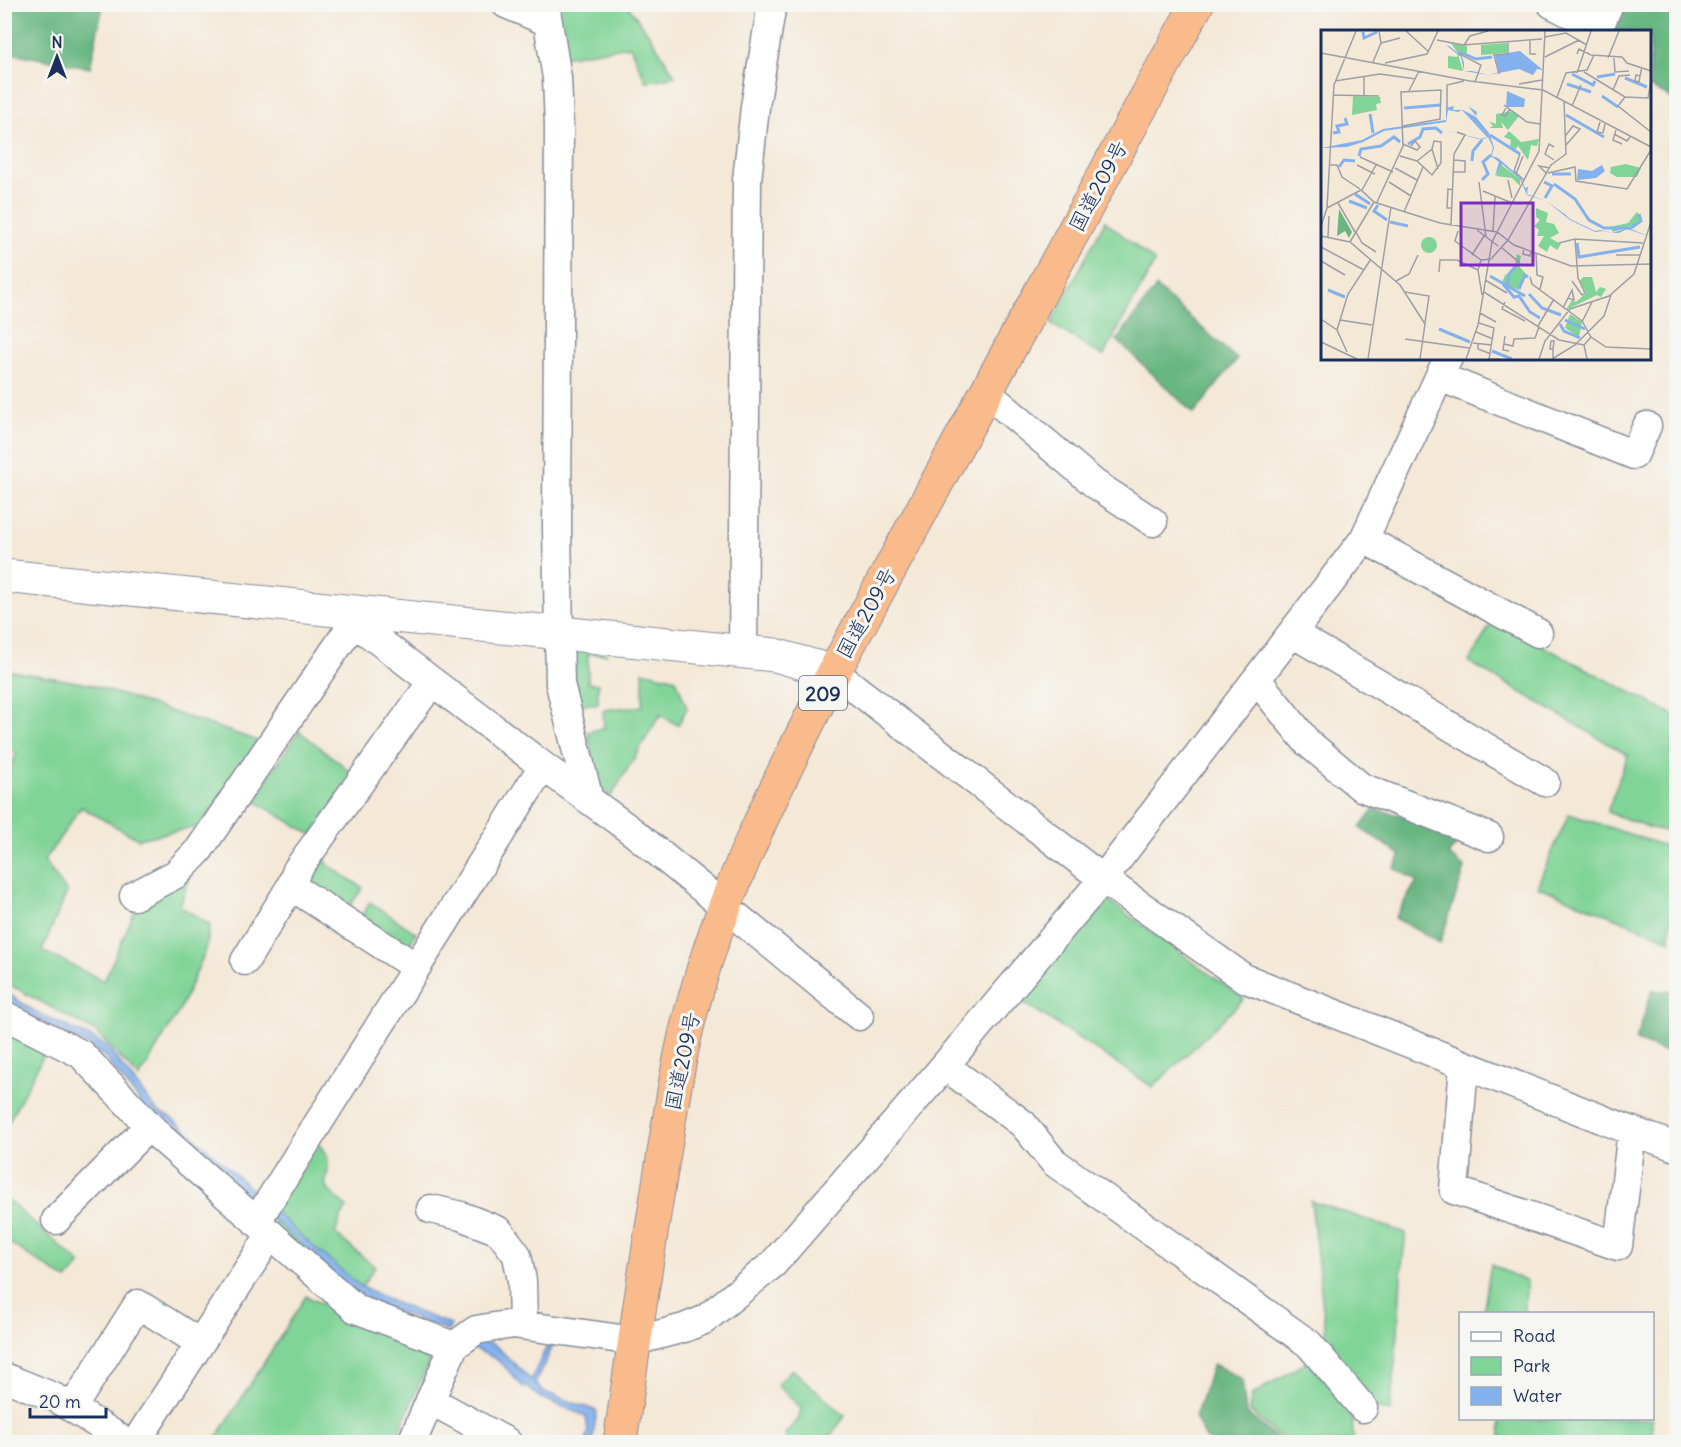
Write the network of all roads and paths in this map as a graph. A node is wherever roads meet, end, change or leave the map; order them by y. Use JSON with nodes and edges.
{"nodes":[{"id":1,"x":506,"y":4,"type":"edge"},
{"id":2,"x":772,"y":4,"type":"edge"},
{"id":3,"x":1552,"y":4,"type":"edge"},
{"id":4,"x":1192,"y":5,"type":"edge"},
{"id":5,"x":546,"y":13,"type":"edge"},
{"id":6,"x":1602,"y":21,"type":"edge"},
{"id":7,"x":1444,"y":368,"type":"edge"},
{"id":8,"x":987,"y":393,"type":"junction"},
{"id":9,"x":1647,"y":426,"type":"dead end"},
{"id":10,"x":1153,"y":522,"type":"dead end"},
{"id":11,"x":1364,"y":539,"type":"junction"},
{"id":12,"x":4,"y":576,"type":"edge"},
{"id":13,"x":350,"y":616,"type":"junction"},
{"id":14,"x":558,"y":633,"type":"junction"},
{"id":15,"x":1292,"y":633,"type":"junction"},
{"id":16,"x":1538,"y":633,"type":"dead end"},
{"id":17,"x":743,"y":652,"type":"junction"},
{"id":18,"x":834,"y":672,"type":"junction"},
{"id":19,"x":1257,"y":680,"type":"junction"},
{"id":20,"x":432,"y":682,"type":"junction"},
{"id":21,"x":543,"y":766,"type":"junction"},
{"id":22,"x":1545,"y":782,"type":"dead end"},
{"id":23,"x":589,"y":800,"type":"junction"},
{"id":24,"x":1489,"y":837,"type":"dead end"},
{"id":25,"x":1103,"y":879,"type":"junction"},
{"id":26,"x":291,"y":886,"type":"junction"},
{"id":27,"x":134,"y":896,"type":"dead end"},
{"id":28,"x":724,"y":907,"type":"junction"},
{"id":29,"x":245,"y":961,"type":"dead end"},
{"id":30,"x":416,"y":968,"type":"junction"},
{"id":31,"x":4,"y":1015,"type":"edge"},
{"id":32,"x":859,"y":1016,"type":"dead end"},
{"id":33,"x":1464,"y":1065,"type":"junction"},
{"id":34,"x":945,"y":1066,"type":"junction"},
{"id":35,"x":149,"y":1126,"type":"junction"},
{"id":36,"x":1632,"y":1131,"type":"junction"},
{"id":37,"x":1677,"y":1147,"type":"edge"},
{"id":38,"x":431,"y":1209,"type":"dead end"},
{"id":39,"x":56,"y":1220,"type":"dead end"},
{"id":40,"x":263,"y":1228,"type":"junction"},
{"id":41,"x":523,"y":1325,"type":"junction"},
{"id":42,"x":635,"y":1341,"type":"junction"},
{"id":43,"x":200,"y":1343,"type":"junction"},
{"id":44,"x":454,"y":1346,"type":"junction"},
{"id":45,"x":4,"y":1377,"type":"edge"},
{"id":46,"x":430,"y":1400,"type":"junction"},
{"id":47,"x":72,"y":1408,"type":"junction"},
{"id":48,"x":1363,"y":1408,"type":"dead end"},
{"id":49,"x":126,"y":1443,"type":"edge"},
{"id":50,"x":136,"y":1443,"type":"edge"},
{"id":51,"x":412,"y":1443,"type":"edge"},
{"id":52,"x":507,"y":1443,"type":"edge"},
{"id":53,"x":620,"y":1443,"type":"edge"}],
"edges":[{"from":1,"to":5,"type":"street"},
{"from":2,"to":17,"type":"street"},
{"from":3,"to":6,"type":"street"},
{"from":4,"to":8,"type":"highway","name":"国道209号","number":"209"},
{"from":5,"to":14,"type":"street"},
{"from":7,"to":9,"type":"street"},
{"from":7,"to":11,"type":"street"},
{"from":8,"to":10,"type":"street"},
{"from":8,"to":18,"type":"highway","name":"国道209号","number":"209"},
{"from":11,"to":15,"type":"street"},
{"from":11,"to":16,"type":"street"},
{"from":12,"to":13,"type":"street"},
{"from":13,"to":14,"type":"street"},
{"from":13,"to":20,"type":"street"},
{"from":13,"to":27,"type":"street"},
{"from":14,"to":17,"type":"street"},
{"from":14,"to":23,"type":"street"},
{"from":15,"to":19,"type":"street"},
{"from":15,"to":22,"type":"street"},
{"from":17,"to":18,"type":"street"},
{"from":18,"to":25,"type":"street"},
{"from":18,"to":28,"type":"highway","name":"国道209号","number":"209"},
{"from":19,"to":24,"type":"street"},
{"from":19,"to":25,"type":"street"},
{"from":20,"to":21,"type":"street"},
{"from":20,"to":26,"type":"street"},
{"from":21,"to":23,"type":"street"},
{"from":21,"to":30,"type":"street"},
{"from":23,"to":28,"type":"street"},
{"from":25,"to":33,"type":"street"},
{"from":25,"to":34,"type":"street"},
{"from":26,"to":29,"type":"street"},
{"from":26,"to":30,"type":"street"},
{"from":28,"to":32,"type":"street"},
{"from":28,"to":42,"type":"highway","name":"国道209号","number":"209"},
{"from":30,"to":40,"type":"street"},
{"from":31,"to":35,"type":"street"},
{"from":33,"to":36,"type":"street"},
{"from":33,"to":36,"type":"street"},
{"from":34,"to":42,"type":"street"},
{"from":34,"to":48,"type":"street"},
{"from":35,"to":39,"type":"street"},
{"from":35,"to":40,"type":"street"},
{"from":36,"to":37,"type":"street"},
{"from":38,"to":41,"type":"street"},
{"from":40,"to":43,"type":"street"},
{"from":40,"to":44,"type":"street"},
{"from":41,"to":42,"type":"street"},
{"from":41,"to":44,"type":"street"},
{"from":42,"to":53,"type":"highway","name":"国道209号","number":"209"},
{"from":43,"to":47,"type":"street"},
{"from":43,"to":50,"type":"street"},
{"from":44,"to":46,"type":"street"},
{"from":45,"to":47,"type":"street"},
{"from":46,"to":51,"type":"street"},
{"from":46,"to":52,"type":"street"},
{"from":47,"to":49,"type":"street"}]}
